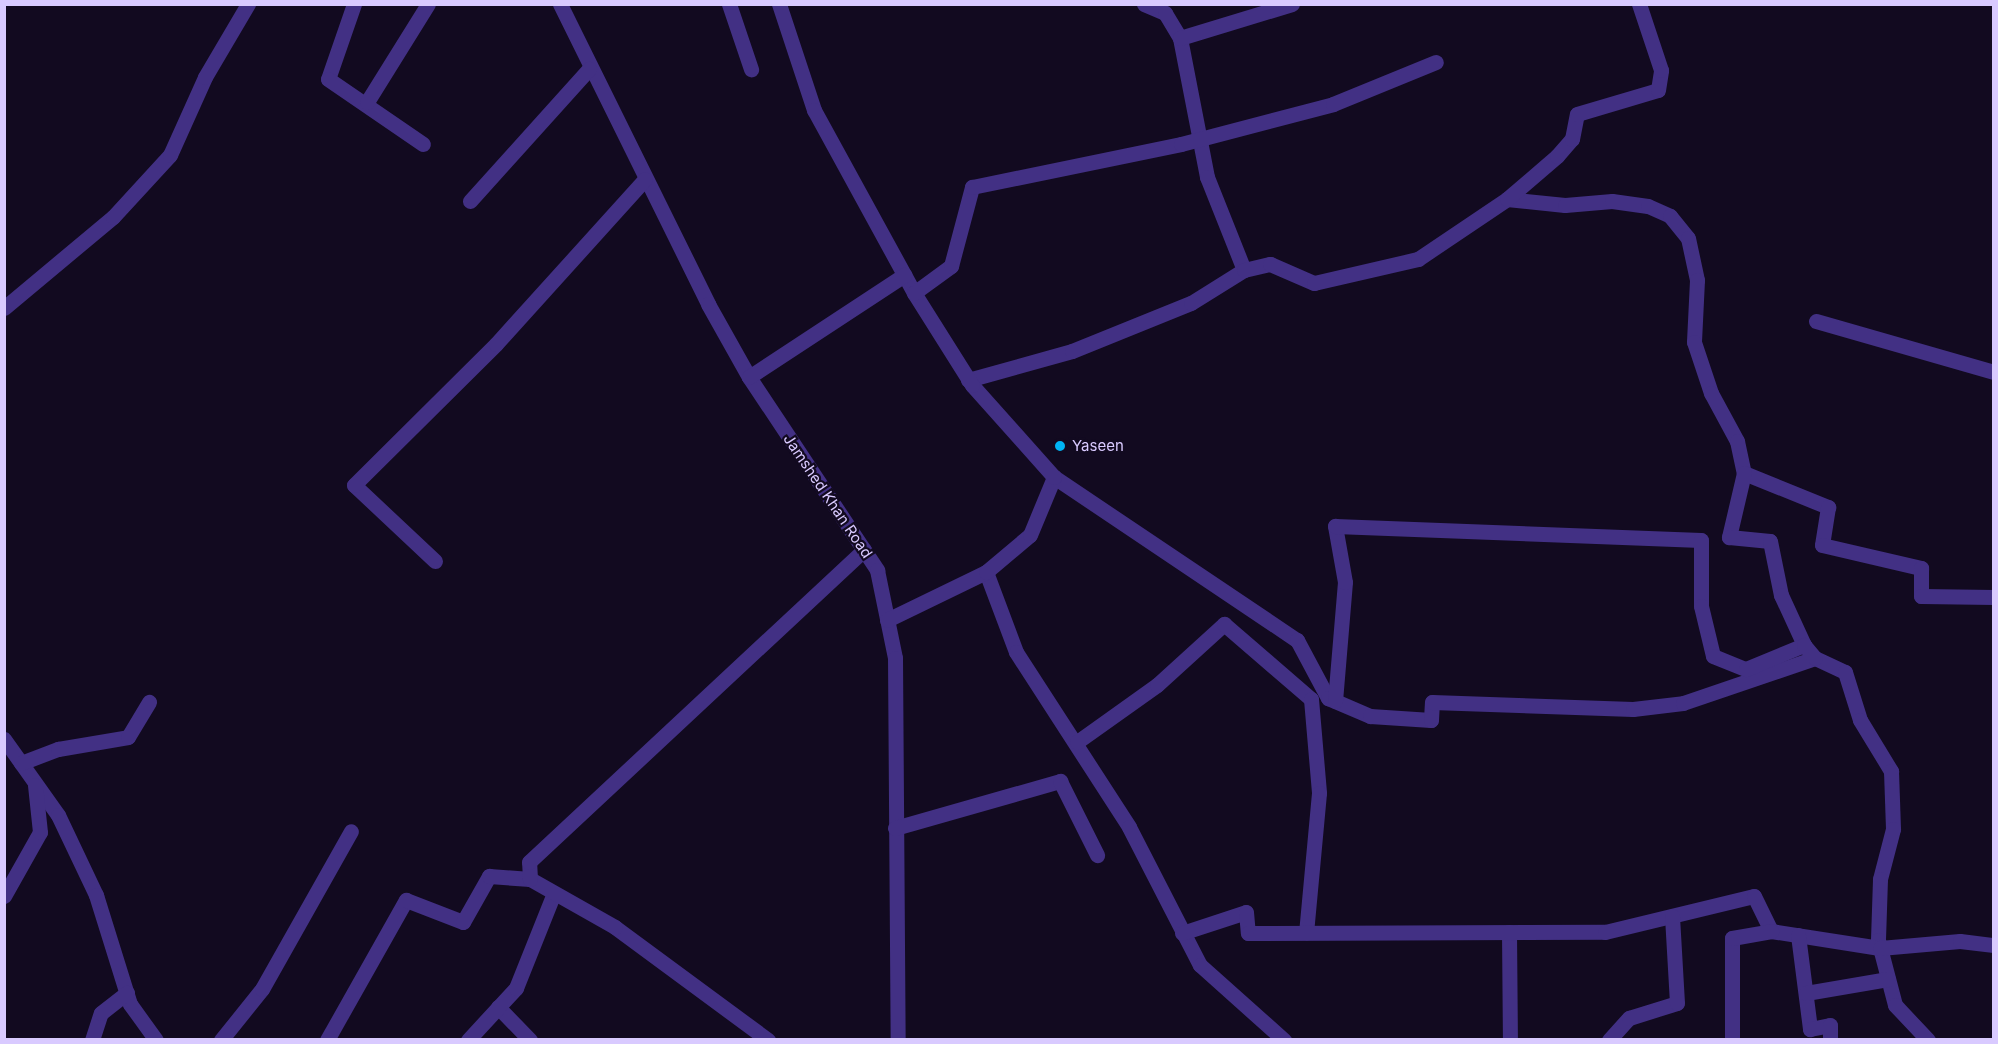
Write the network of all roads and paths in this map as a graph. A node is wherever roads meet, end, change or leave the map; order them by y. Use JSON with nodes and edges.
{"nodes":[{"id":1,"x":248,"y":4,"type":"edge"},
{"id":2,"x":354,"y":4,"type":"edge"},
{"id":3,"x":428,"y":4,"type":"edge"},
{"id":4,"x":560,"y":4,"type":"edge"},
{"id":5,"x":729,"y":4,"type":"edge"},
{"id":6,"x":779,"y":4,"type":"edge"},
{"id":7,"x":1144,"y":4,"type":"edge"},
{"id":8,"x":1292,"y":4,"type":"edge"},
{"id":9,"x":1639,"y":4,"type":"edge"},
{"id":10,"x":1180,"y":38,"type":"junction"},
{"id":11,"x":1436,"y":62,"type":"dead end"},
{"id":12,"x":589,"y":69,"type":"junction"},
{"id":13,"x":751,"y":69,"type":"dead end"},
{"id":14,"x":367,"y":102,"type":"junction"},
{"id":15,"x":1200,"y":138,"type":"junction"},
{"id":16,"x":423,"y":144,"type":"dead end"},
{"id":17,"x":645,"y":179,"type":"junction"},
{"id":18,"x":1507,"y":199,"type":"junction"},
{"id":19,"x":470,"y":201,"type":"dead end"},
{"id":20,"x":1244,"y":270,"type":"junction"},
{"id":21,"x":904,"y":275,"type":"junction"},
{"id":22,"x":914,"y":293,"type":"junction"},
{"id":23,"x":4,"y":308,"type":"edge"},
{"id":24,"x":1816,"y":321,"type":"dead end"},
{"id":25,"x":1994,"y":372,"type":"edge"},
{"id":26,"x":749,"y":377,"type":"junction"},
{"id":27,"x":968,"y":380,"type":"junction"},
{"id":28,"x":1744,"y":473,"type":"junction"},
{"id":29,"x":1054,"y":477,"type":"junction"},
{"id":30,"x":864,"y":550,"type":"junction"},
{"id":31,"x":435,"y":561,"type":"dead end"},
{"id":32,"x":986,"y":572,"type":"junction"},
{"id":33,"x":1994,"y":597,"type":"edge"},
{"id":34,"x":887,"y":620,"type":"junction"},
{"id":35,"x":1804,"y":645,"type":"junction"},
{"id":36,"x":1815,"y":658,"type":"junction"},
{"id":37,"x":1335,"y":701,"type":"junction"},
{"id":38,"x":149,"y":702,"type":"dead end"},
{"id":39,"x":4,"y":739,"type":"edge"},
{"id":40,"x":1077,"y":742,"type":"junction"},
{"id":41,"x":21,"y":763,"type":"junction"},
{"id":42,"x":34,"y":782,"type":"junction"},
{"id":43,"x":895,"y":828,"type":"junction"},
{"id":44,"x":351,"y":831,"type":"dead end"},
{"id":45,"x":1097,"y":855,"type":"dead end"},
{"id":46,"x":530,"y":879,"type":"junction"},
{"id":47,"x":554,"y":893,"type":"junction"},
{"id":48,"x":4,"y":896,"type":"edge"},
{"id":49,"x":1672,"y":916,"type":"junction"},
{"id":50,"x":1771,"y":931,"type":"junction"},
{"id":51,"x":1306,"y":932,"type":"junction"},
{"id":52,"x":1509,"y":932,"type":"junction"},
{"id":53,"x":1182,"y":933,"type":"junction"},
{"id":54,"x":1798,"y":935,"type":"junction"},
{"id":55,"x":1994,"y":945,"type":"edge"},
{"id":56,"x":1880,"y":948,"type":"junction"},
{"id":57,"x":1888,"y":979,"type":"junction"},
{"id":58,"x":127,"y":993,"type":"junction"},
{"id":59,"x":1806,"y":993,"type":"junction"},
{"id":60,"x":498,"y":1007,"type":"junction"},
{"id":61,"x":92,"y":1040,"type":"edge"},
{"id":62,"x":156,"y":1040,"type":"edge"},
{"id":63,"x":221,"y":1040,"type":"edge"},
{"id":64,"x":327,"y":1040,"type":"edge"},
{"id":65,"x":468,"y":1040,"type":"edge"},
{"id":66,"x":530,"y":1040,"type":"edge"},
{"id":67,"x":768,"y":1040,"type":"edge"},
{"id":68,"x":898,"y":1040,"type":"edge"},
{"id":69,"x":1284,"y":1040,"type":"edge"},
{"id":70,"x":1510,"y":1040,"type":"edge"},
{"id":71,"x":1609,"y":1040,"type":"edge"},
{"id":72,"x":1732,"y":1040,"type":"edge"},
{"id":73,"x":1830,"y":1040,"type":"edge"},
{"id":74,"x":1928,"y":1040,"type":"edge"}],
"edges":[{"from":1,"to":23,"type":"street"},
{"from":2,"to":14,"type":"street"},
{"from":3,"to":14,"type":"street"},
{"from":4,"to":12,"type":"street","name":"Jamshed Khan Road"},
{"from":5,"to":13,"type":"street"},
{"from":6,"to":21,"type":"street"},
{"from":7,"to":10,"type":"street"},
{"from":8,"to":10,"type":"street"},
{"from":9,"to":18,"type":"street"},
{"from":10,"to":15,"type":"street"},
{"from":11,"to":15,"type":"street"},
{"from":12,"to":17,"type":"street","name":"Jamshed Khan Road"},
{"from":12,"to":19,"type":"street"},
{"from":14,"to":16,"type":"street"},
{"from":15,"to":20,"type":"street"},
{"from":15,"to":22,"type":"street"},
{"from":17,"to":26,"type":"street","name":"Jamshed Khan Road"},
{"from":17,"to":31,"type":"street"},
{"from":18,"to":20,"type":"street"},
{"from":18,"to":28,"type":"street"},
{"from":20,"to":27,"type":"street"},
{"from":21,"to":22,"type":"street"},
{"from":21,"to":26,"type":"street"},
{"from":22,"to":27,"type":"street"},
{"from":24,"to":25,"type":"street"},
{"from":26,"to":30,"type":"street","name":"Jamshed Khan Road"},
{"from":27,"to":29,"type":"street"},
{"from":28,"to":33,"type":"street"},
{"from":28,"to":35,"type":"street"},
{"from":29,"to":32,"type":"street"},
{"from":29,"to":37,"type":"street"},
{"from":30,"to":34,"type":"street","name":"Jamshed Khan Road"},
{"from":30,"to":46,"type":"street"},
{"from":32,"to":34,"type":"street"},
{"from":32,"to":40,"type":"street"},
{"from":34,"to":43,"type":"street","name":"Jamshed Khan Road"},
{"from":35,"to":36,"type":"street"},
{"from":35,"to":37,"type":"street"},
{"from":36,"to":37,"type":"street"},
{"from":36,"to":56,"type":"street"},
{"from":38,"to":41,"type":"street"},
{"from":39,"to":41,"type":"street"},
{"from":40,"to":51,"type":"street"},
{"from":40,"to":53,"type":"street"},
{"from":41,"to":42,"type":"street"},
{"from":42,"to":48,"type":"street"},
{"from":42,"to":58,"type":"street"},
{"from":43,"to":45,"type":"street"},
{"from":43,"to":68,"type":"street","name":"Jamshed Khan Road"},
{"from":44,"to":63,"type":"street"},
{"from":46,"to":47,"type":"street"},
{"from":46,"to":64,"type":"street"},
{"from":47,"to":60,"type":"street"},
{"from":47,"to":67,"type":"street"},
{"from":49,"to":50,"type":"street"},
{"from":49,"to":52,"type":"street"},
{"from":49,"to":71,"type":"street"},
{"from":50,"to":54,"type":"street"},
{"from":50,"to":72,"type":"street"},
{"from":51,"to":52,"type":"street"},
{"from":51,"to":53,"type":"street"},
{"from":52,"to":70,"type":"street"},
{"from":53,"to":69,"type":"street"},
{"from":54,"to":56,"type":"street"},
{"from":54,"to":59,"type":"street"},
{"from":55,"to":56,"type":"street"},
{"from":56,"to":57,"type":"street"},
{"from":57,"to":59,"type":"street"},
{"from":57,"to":74,"type":"street"},
{"from":58,"to":61,"type":"street"},
{"from":58,"to":62,"type":"street"},
{"from":59,"to":73,"type":"street"},
{"from":60,"to":65,"type":"street"},
{"from":60,"to":66,"type":"street"}]}
